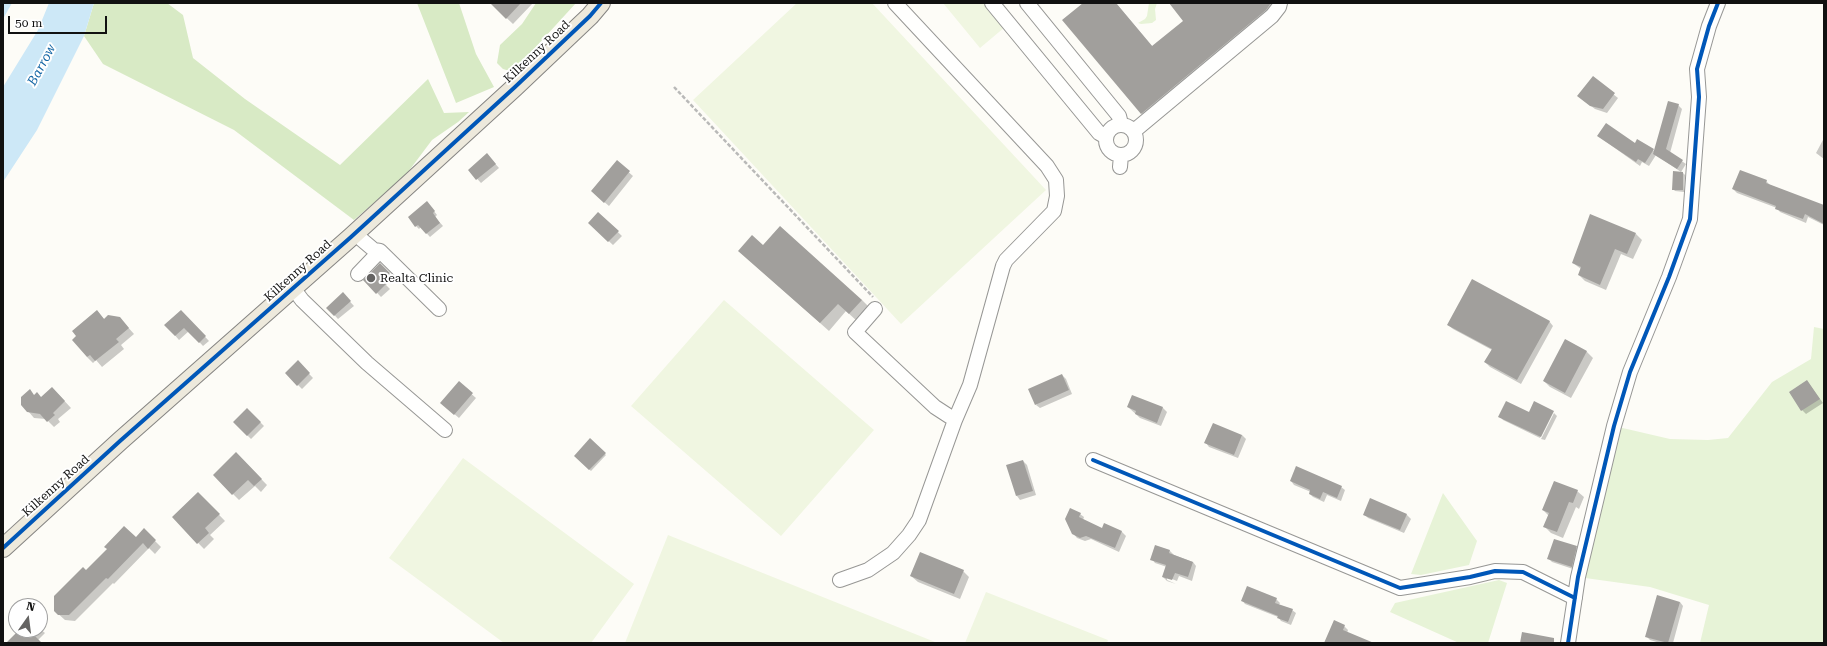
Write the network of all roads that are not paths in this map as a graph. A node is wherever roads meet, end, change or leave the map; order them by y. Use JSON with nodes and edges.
{"nodes":[{"id":1,"x":601,"y":3,"type":"edge"},
{"id":2,"x":895,"y":3,"type":"edge"},
{"id":3,"x":992,"y":3,"type":"edge"},
{"id":4,"x":1027,"y":3,"type":"edge"},
{"id":5,"x":1280,"y":3,"type":"edge"},
{"id":6,"x":1718,"y":3,"type":"edge"},
{"id":7,"x":1121,"y":124,"type":"junction"},
{"id":8,"x":1134,"y":131,"type":"junction"},
{"id":9,"x":1098,"y":137,"type":"junction"},
{"id":10,"x":354,"y":233,"type":"junction"},
{"id":11,"x":380,"y":251,"type":"junction"},
{"id":12,"x":358,"y":274,"type":"dead end"},
{"id":13,"x":290,"y":291,"type":"junction"},
{"id":14,"x":875,"y":308,"type":"road end"},
{"id":15,"x":439,"y":309,"type":"dead end"},
{"id":16,"x":318,"y":329,"type":"dead end"},
{"id":17,"x":955,"y":420,"type":"junction"},
{"id":18,"x":445,"y":430,"type":"dead end"},
{"id":19,"x":1093,"y":460,"type":"dead end"},
{"id":20,"x":3,"y":548,"type":"edge"},
{"id":21,"x":840,"y":580,"type":"dead end"},
{"id":22,"x":1575,"y":598,"type":"junction"},
{"id":23,"x":1568,"y":643,"type":"edge"}],
"edges":[{"from":1,"to":10,"type":"main road","name":"Kilkenny Road"},
{"from":2,"to":17,"type":"street"},
{"from":3,"to":9,"type":"street"},
{"from":4,"to":7,"type":"street"},
{"from":5,"to":8,"type":"street"},
{"from":6,"to":22,"type":"street"},
{"from":7,"to":8,"type":"street"},
{"from":7,"to":9,"type":"street"},
{"from":8,"to":9,"type":"street"},
{"from":10,"to":11,"type":"street"},
{"from":10,"to":13,"type":"main road","name":"Kilkenny Road"},
{"from":11,"to":12,"type":"street"},
{"from":11,"to":15,"type":"street"},
{"from":13,"to":16,"type":"street"},
{"from":13,"to":18,"type":"street"},
{"from":13,"to":20,"type":"main road","name":"Kilkenny Road"},
{"from":14,"to":17,"type":"street"},
{"from":17,"to":21,"type":"street"},
{"from":19,"to":22,"type":"street"},
{"from":22,"to":23,"type":"street"}]}
